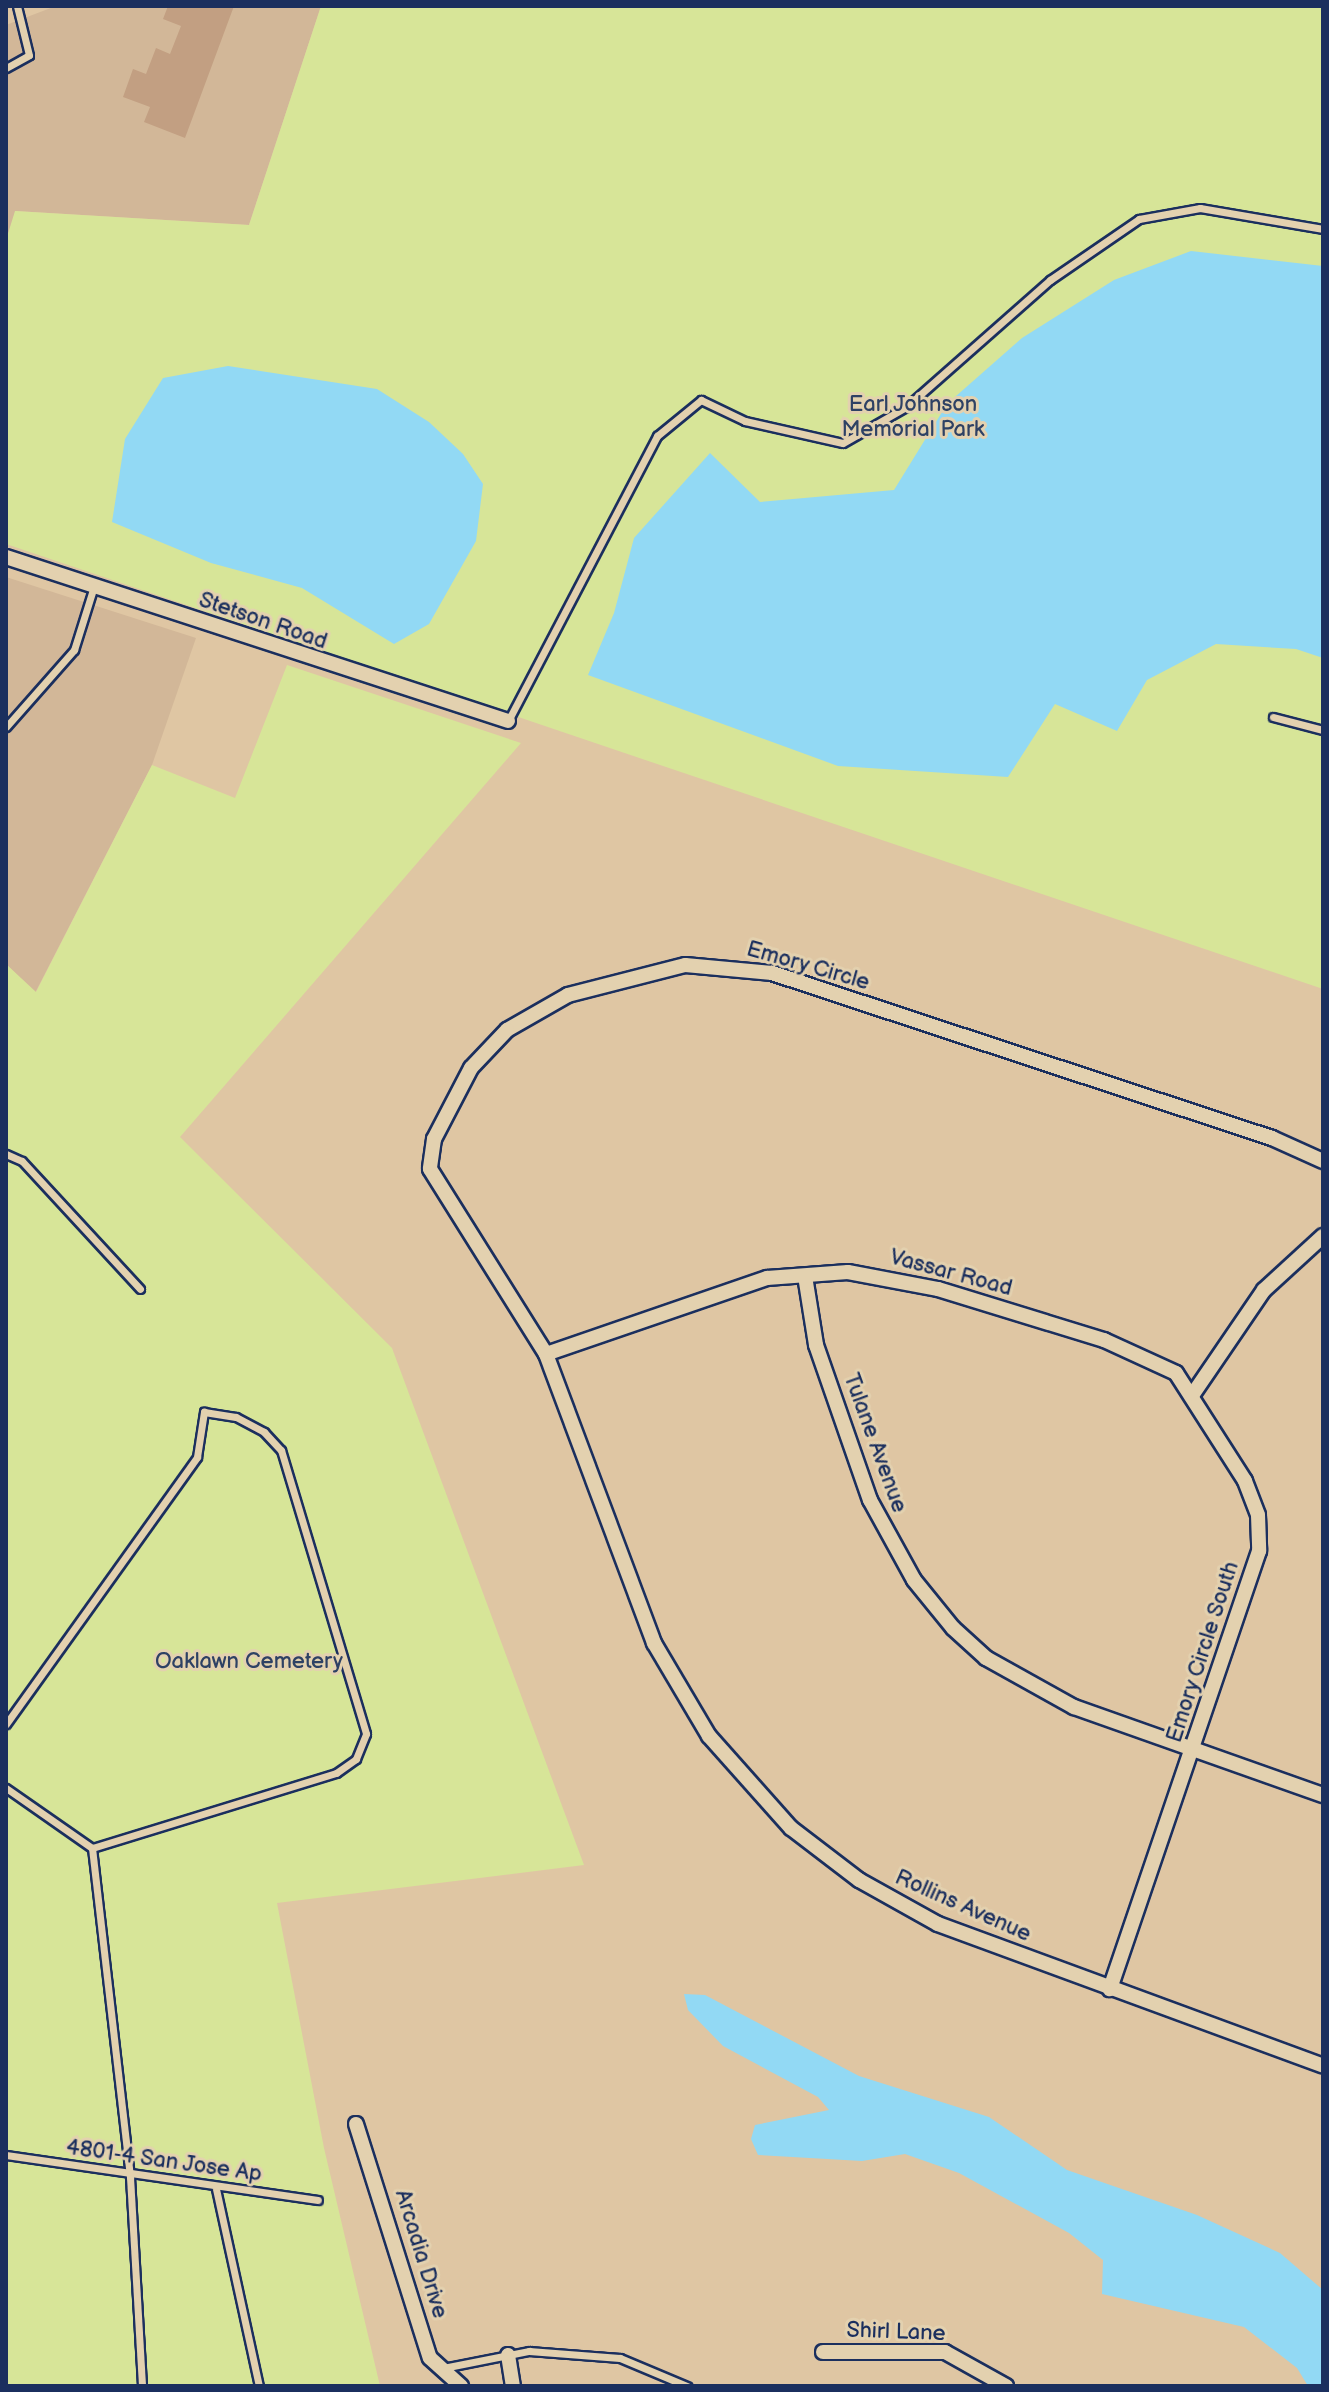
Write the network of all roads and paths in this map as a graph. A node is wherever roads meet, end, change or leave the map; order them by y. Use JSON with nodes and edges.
{"nodes":[{"id":1,"x":17,"y":6,"type":"edge"},
{"id":2,"x":6,"y":68,"type":"edge"},
{"id":3,"x":1323,"y":229,"type":"edge"},
{"id":4,"x":6,"y":557,"type":"edge"},
{"id":5,"x":94,"y":586,"type":"junction"},
{"id":6,"x":1273,"y":717,"type":"dead end"},
{"id":7,"x":508,"y":721,"type":"joint"},
{"id":8,"x":6,"y":727,"type":"edge"},
{"id":9,"x":1323,"y":730,"type":"edge"},
{"id":10,"x":6,"y":1154,"type":"edge"},
{"id":11,"x":1323,"y":1161,"type":"edge"},
{"id":12,"x":1323,"y":1236,"type":"edge"},
{"id":13,"x":805,"y":1276,"type":"junction"},
{"id":14,"x":140,"y":1289,"type":"dead end"},
{"id":15,"x":546,"y":1354,"type":"junction"},
{"id":16,"x":1193,"y":1394,"type":"junction"},
{"id":17,"x":6,"y":1724,"type":"edge"},
{"id":18,"x":1195,"y":1749,"type":"junction"},
{"id":19,"x":6,"y":1788,"type":"edge"},
{"id":20,"x":1323,"y":1795,"type":"edge"},
{"id":21,"x":92,"y":1848,"type":"junction"},
{"id":22,"x":1110,"y":1989,"type":"junction"},
{"id":23,"x":1323,"y":2066,"type":"edge"},
{"id":24,"x":356,"y":2124,"type":"dead end"},
{"id":25,"x":6,"y":2155,"type":"edge"},
{"id":26,"x":130,"y":2177,"type":"junction"},
{"id":27,"x":216,"y":2189,"type":"junction"},
{"id":28,"x":318,"y":2200,"type":"dead end"},
{"id":29,"x":823,"y":2352,"type":"dead end"},
{"id":30,"x":508,"y":2355,"type":"junction"},
{"id":31,"x":437,"y":2369,"type":"junction"},
{"id":32,"x":142,"y":2386,"type":"edge"},
{"id":33,"x":259,"y":2386,"type":"edge"},
{"id":34,"x":461,"y":2386,"type":"edge"},
{"id":35,"x":513,"y":2386,"type":"edge"},
{"id":36,"x":687,"y":2386,"type":"edge"},
{"id":37,"x":1006,"y":2386,"type":"edge"}],
"edges":[{"from":1,"to":2,"type":"lane"},
{"from":3,"to":7,"type":"lane"},
{"from":4,"to":5,"type":"street","name":"Stetson Road"},
{"from":5,"to":7,"type":"street","name":"Stetson Road"},
{"from":5,"to":8,"type":"lane"},
{"from":6,"to":9,"type":"lane"},
{"from":10,"to":14,"type":"lane"},
{"from":11,"to":15,"type":"street","name":"Emory Circle"},
{"from":12,"to":16,"type":"street"},
{"from":13,"to":15,"type":"street","name":"Vassar Road"},
{"from":13,"to":16,"type":"street","name":"Vassar Road"},
{"from":13,"to":18,"type":"street","name":"Tulane Avenue"},
{"from":15,"to":22,"type":"street","name":"Rollins Avenue"},
{"from":16,"to":18,"type":"street","name":"Emory Circle South"},
{"from":17,"to":21,"type":"lane"},
{"from":18,"to":20,"type":"street","name":"Tulane Avenue"},
{"from":18,"to":22,"type":"street","name":"Emory Circle South"},
{"from":19,"to":21,"type":"lane"},
{"from":21,"to":26,"type":"lane"},
{"from":22,"to":23,"type":"street","name":"Rollins Avenue"},
{"from":24,"to":31,"type":"street","name":"Arcadia Drive"},
{"from":25,"to":26,"type":"lane","name":"4801-4 San Jose Ap"},
{"from":26,"to":27,"type":"lane","name":"4801-4 San Jose Ap"},
{"from":26,"to":32,"type":"lane"},
{"from":27,"to":28,"type":"lane","name":"4801-4 San Jose Ap"},
{"from":27,"to":33,"type":"lane"},
{"from":29,"to":37,"type":"street","name":"Shirl Lane"},
{"from":30,"to":31,"type":"lane"},
{"from":30,"to":35,"type":"street"},
{"from":30,"to":36,"type":"lane"},
{"from":31,"to":34,"type":"street"}]}
